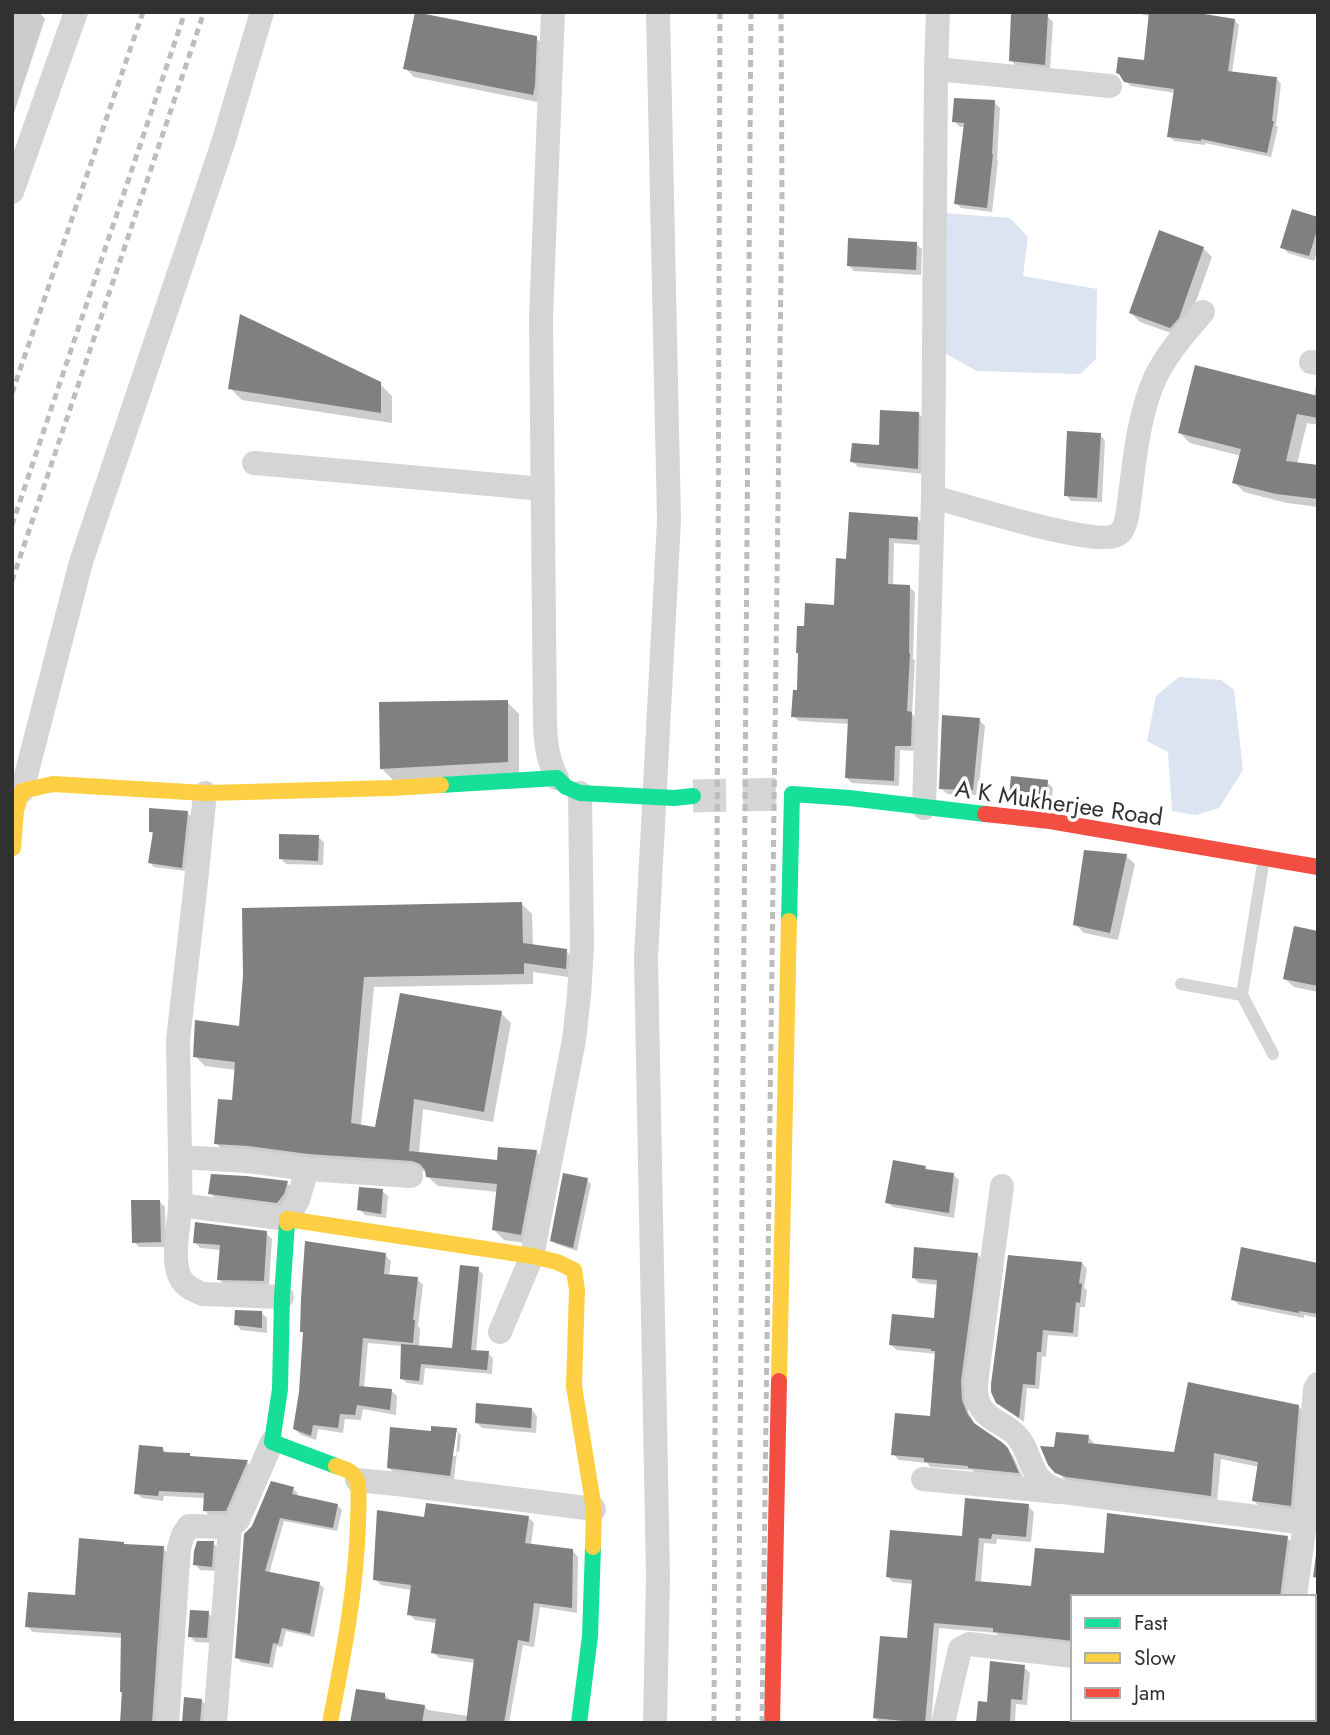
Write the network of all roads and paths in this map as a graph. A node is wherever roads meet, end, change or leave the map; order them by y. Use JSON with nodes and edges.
{"nodes":[{"id":1,"x":76,"y":12,"type":"edge"},
{"id":2,"x":262,"y":12,"type":"edge"},
{"id":3,"x":553,"y":12,"type":"edge"},
{"id":4,"x":658,"y":12,"type":"edge"},
{"id":5,"x":939,"y":12,"type":"edge"},
{"id":6,"x":936,"y":69,"type":"junction"},
{"id":7,"x":1111,"y":86,"type":"dead end"},
{"id":8,"x":12,"y":192,"type":"edge"},
{"id":9,"x":1203,"y":312,"type":"dead end"},
{"id":10,"x":254,"y":463,"type":"dead end"},
{"id":11,"x":543,"y":489,"type":"junction"},
{"id":12,"x":933,"y":497,"type":"junction"},
{"id":13,"x":557,"y":778,"type":"junction"},
{"id":14,"x":205,"y":793,"type":"junction"},
{"id":15,"x":580,"y":793,"type":"junction"},
{"id":16,"x":693,"y":796,"type":"tunnel mouth"},
{"id":17,"x":656,"y":797,"type":"junction"},
{"id":18,"x":17,"y":804,"type":"edge"},
{"id":19,"x":924,"y":808,"type":"junction"},
{"id":20,"x":13,"y":848,"type":"edge"},
{"id":21,"x":1265,"y":858,"type":"junction"},
{"id":22,"x":1318,"y":867,"type":"edge"},
{"id":23,"x":1181,"y":984,"type":"dead end"},
{"id":24,"x":1242,"y":995,"type":"junction"},
{"id":25,"x":1273,"y":1054,"type":"dead end"},
{"id":26,"x":180,"y":1157,"type":"junction"},
{"id":27,"x":307,"y":1168,"type":"junction"},
{"id":28,"x":411,"y":1176,"type":"dead end"},
{"id":29,"x":1002,"y":1186,"type":"dead end"},
{"id":30,"x":180,"y":1205,"type":"junction"},
{"id":31,"x":286,"y":1219,"type":"junction"},
{"id":32,"x":532,"y":1256,"type":"junction"},
{"id":33,"x":282,"y":1297,"type":"junction"},
{"id":34,"x":500,"y":1332,"type":"dead end"},
{"id":35,"x":1318,"y":1384,"type":"edge"},
{"id":36,"x":272,"y":1442,"type":"junction"},
{"id":37,"x":923,"y":1479,"type":"dead end"},
{"id":38,"x":357,"y":1480,"type":"junction"},
{"id":39,"x":1063,"y":1492,"type":"junction"},
{"id":40,"x":594,"y":1509,"type":"junction"},
{"id":41,"x":1305,"y":1523,"type":"junction"},
{"id":42,"x":230,"y":1527,"type":"junction"},
{"id":43,"x":1295,"y":1595,"type":"edge"},
{"id":44,"x":1071,"y":1656,"type":"edge"},
{"id":45,"x":167,"y":1723,"type":"edge"},
{"id":46,"x":215,"y":1723,"type":"edge"},
{"id":47,"x":330,"y":1723,"type":"edge"},
{"id":48,"x":579,"y":1723,"type":"edge"},
{"id":49,"x":655,"y":1723,"type":"edge"},
{"id":50,"x":772,"y":1723,"type":"edge"},
{"id":51,"x":943,"y":1723,"type":"edge"}],
"edges":[{"from":1,"to":8,"type":"street"},
{"from":2,"to":18,"type":"street"},
{"from":3,"to":11,"type":"street"},
{"from":4,"to":17,"type":"street"},
{"from":5,"to":6,"type":"street"},
{"from":6,"to":7,"type":"street"},
{"from":6,"to":12,"type":"street"},
{"from":9,"to":12,"type":"street"},
{"from":10,"to":11,"type":"street"},
{"from":11,"to":13,"type":"street"},
{"from":12,"to":19,"type":"street"},
{"from":13,"to":14,"type":"street"},
{"from":13,"to":15,"type":"street"},
{"from":14,"to":18,"type":"street"},
{"from":14,"to":26,"type":"street"},
{"from":15,"to":17,"type":"street"},
{"from":15,"to":32,"type":"street"},
{"from":16,"to":17,"type":"street"},
{"from":17,"to":49,"type":"street"},
{"from":18,"to":20,"type":"street"},
{"from":19,"to":21,"type":"street","name":"A K Mukherjee Road"},
{"from":19,"to":50,"type":"street","name":"A K Mukherjee Road"},
{"from":21,"to":22,"type":"street","name":"A K Mukherjee Road"},
{"from":21,"to":24,"type":"lane"},
{"from":23,"to":24,"type":"lane"},
{"from":24,"to":25,"type":"lane"},
{"from":26,"to":27,"type":"street"},
{"from":26,"to":30,"type":"street"},
{"from":27,"to":28,"type":"street"},
{"from":27,"to":31,"type":"street"},
{"from":29,"to":39,"type":"street"},
{"from":30,"to":31,"type":"street"},
{"from":30,"to":33,"type":"street"},
{"from":31,"to":32,"type":"street"},
{"from":31,"to":33,"type":"street"},
{"from":32,"to":34,"type":"street"},
{"from":32,"to":40,"type":"street"},
{"from":33,"to":36,"type":"street"},
{"from":35,"to":41,"type":"street"},
{"from":36,"to":38,"type":"street"},
{"from":36,"to":42,"type":"street"},
{"from":37,"to":39,"type":"street"},
{"from":38,"to":40,"type":"street"},
{"from":38,"to":47,"type":"street"},
{"from":39,"to":41,"type":"street"},
{"from":40,"to":48,"type":"street"},
{"from":41,"to":43,"type":"street"},
{"from":42,"to":45,"type":"street"},
{"from":42,"to":46,"type":"street"},
{"from":44,"to":51,"type":"street"}]}
